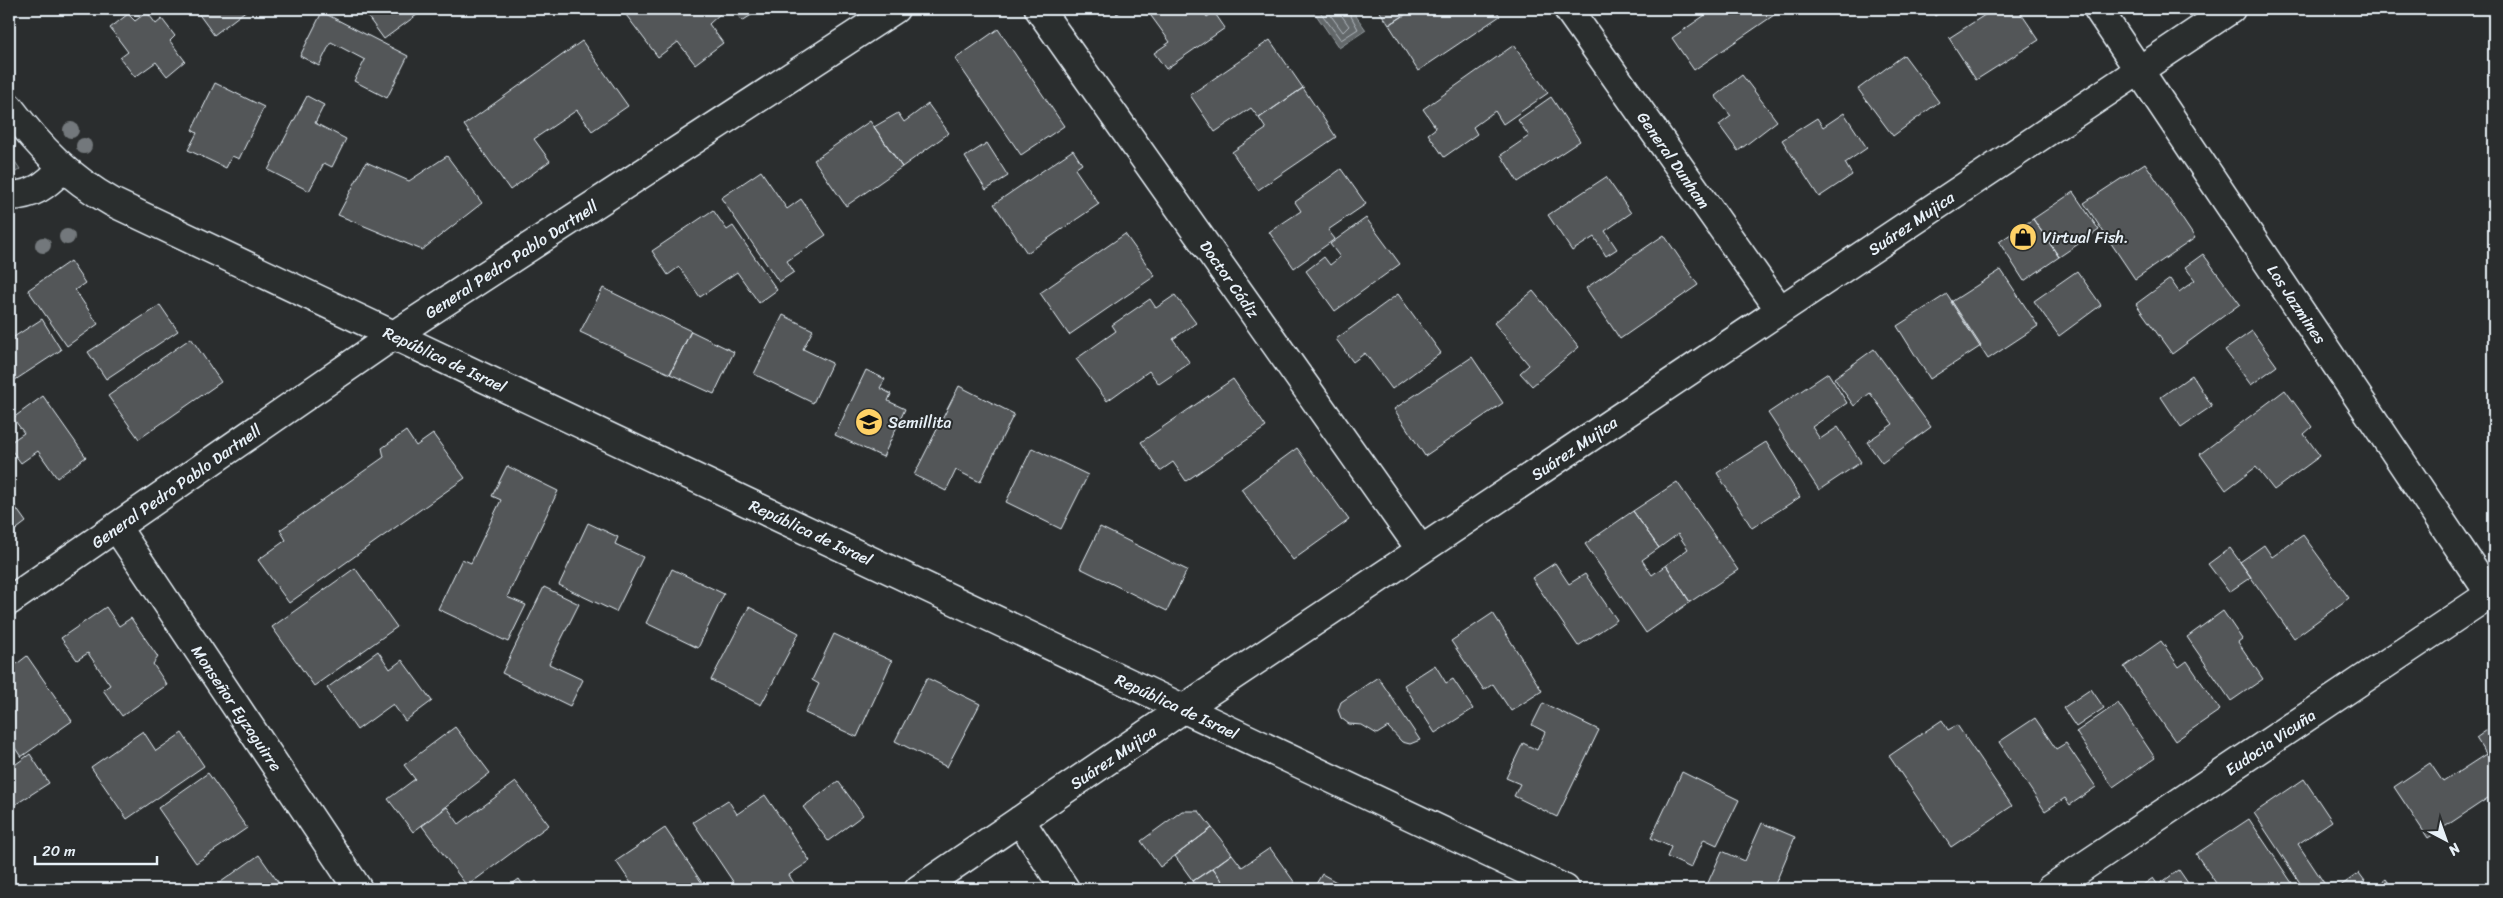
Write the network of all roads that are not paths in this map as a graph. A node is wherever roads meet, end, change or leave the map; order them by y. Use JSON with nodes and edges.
{"nodes":[{"id":1,"x":895,"y":9,"type":"edge"},
{"id":2,"x":1039,"y":9,"type":"edge"},
{"id":3,"x":1568,"y":9,"type":"edge"},
{"id":4,"x":2098,"y":9,"type":"edge"},
{"id":5,"x":2231,"y":9,"type":"edge"},
{"id":6,"x":2140,"y":68,"type":"junction"},
{"id":7,"x":9,"y":107,"type":"edge"},
{"id":8,"x":62,"y":169,"type":"junction"},
{"id":9,"x":9,"y":196,"type":"edge"},
{"id":10,"x":1780,"y":310,"type":"junction"},
{"id":11,"x":394,"y":335,"type":"junction"},
{"id":12,"x":116,"y":528,"type":"junction"},
{"id":13,"x":1421,"y":550,"type":"junction"},
{"id":14,"x":2492,"y":597,"type":"edge"},
{"id":15,"x":9,"y":601,"type":"edge"},
{"id":16,"x":1183,"y":709,"type":"junction"},
{"id":17,"x":1020,"y":820,"type":"junction"},
{"id":18,"x":358,"y":889,"type":"edge"},
{"id":19,"x":919,"y":889,"type":"edge"},
{"id":20,"x":1065,"y":889,"type":"edge"},
{"id":21,"x":1565,"y":889,"type":"edge"},
{"id":22,"x":2050,"y":889,"type":"edge"}],
"edges":[{"from":1,"to":11,"type":"street","name":"General Pedro Pablo Dartnell"},
{"from":2,"to":13,"type":"street","name":"Doctor Cádiz"},
{"from":3,"to":10,"type":"street","name":"General Dunham"},
{"from":4,"to":6,"type":"street","name":"Los Jazmines"},
{"from":5,"to":6,"type":"street","name":"Suárez Mujica"},
{"from":6,"to":10,"type":"street","name":"Suárez Mujica"},
{"from":6,"to":14,"type":"street","name":"Los Jazmines"},
{"from":7,"to":8,"type":"street","name":"República de Israel"},
{"from":8,"to":9,"type":"street"},
{"from":8,"to":11,"type":"street","name":"República de Israel"},
{"from":10,"to":13,"type":"street","name":"Suárez Mujica"},
{"from":11,"to":12,"type":"street","name":"General Pedro Pablo Dartnell"},
{"from":11,"to":16,"type":"street","name":"República de Israel"},
{"from":12,"to":15,"type":"street","name":"General Pedro Pablo Dartnell"},
{"from":12,"to":18,"type":"street","name":"Monseñor Eyzaguirre"},
{"from":13,"to":16,"type":"street","name":"Suárez Mujica"},
{"from":14,"to":22,"type":"street","name":"Eudocia Vicuña"},
{"from":16,"to":17,"type":"street","name":"Suárez Mujica"},
{"from":16,"to":21,"type":"street","name":"República de Israel"},
{"from":17,"to":19,"type":"street","name":"Suárez Mujica"},
{"from":17,"to":20,"type":"street"}]}
